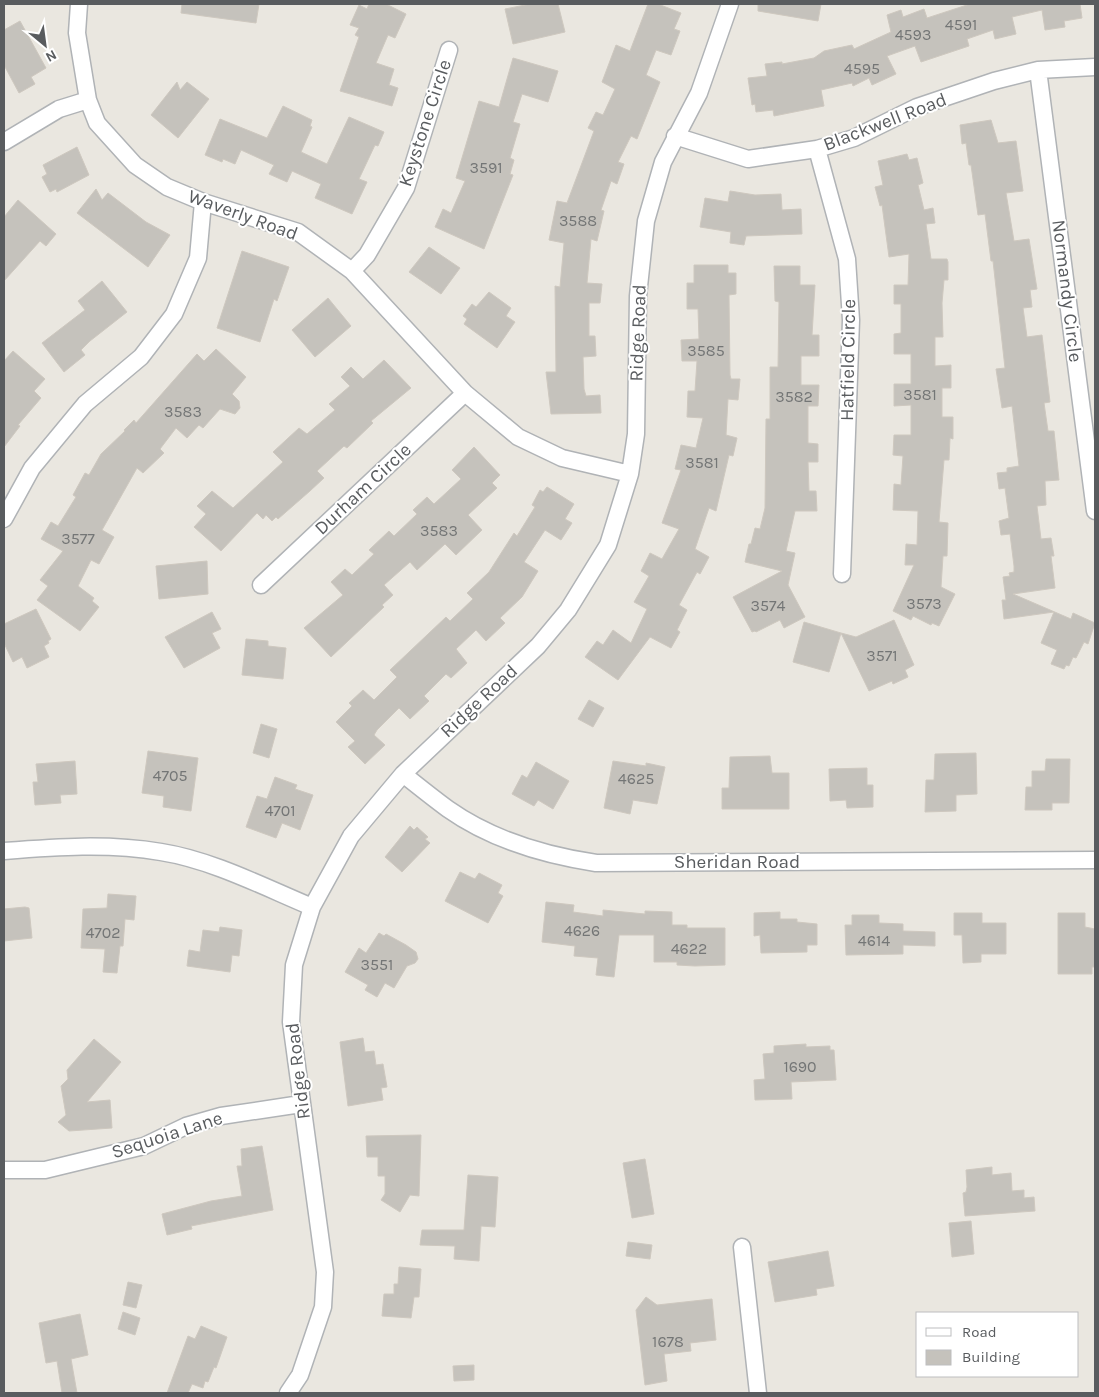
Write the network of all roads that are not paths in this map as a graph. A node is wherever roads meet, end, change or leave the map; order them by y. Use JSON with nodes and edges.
{"nodes":[{"id":1,"x":79,"y":4,"type":"edge"},
{"id":2,"x":730,"y":4,"type":"edge"},
{"id":3,"x":449,"y":50,"type":"dead end"},
{"id":4,"x":1095,"y":67,"type":"edge"},
{"id":5,"x":1038,"y":70,"type":"junction"},
{"id":6,"x":88,"y":100,"type":"junction"},
{"id":7,"x":675,"y":136,"type":"junction"},
{"id":8,"x":4,"y":142,"type":"edge"},
{"id":9,"x":817,"y":149,"type":"junction"},
{"id":10,"x":203,"y":202,"type":"junction"},
{"id":11,"x":352,"y":271,"type":"junction"},
{"id":12,"x":466,"y":393,"type":"junction"},
{"id":13,"x":630,"y":474,"type":"junction"},
{"id":14,"x":1095,"y":511,"type":"edge"},
{"id":15,"x":4,"y":519,"type":"edge"},
{"id":16,"x":842,"y":574,"type":"dead end"},
{"id":17,"x":261,"y":585,"type":"dead end"},
{"id":18,"x":403,"y":774,"type":"junction"},
{"id":19,"x":4,"y":851,"type":"edge"},
{"id":20,"x":1095,"y":860,"type":"edge"},
{"id":21,"x":312,"y":907,"type":"junction"},
{"id":22,"x":301,"y":1104,"type":"junction"},
{"id":23,"x":4,"y":1170,"type":"edge"},
{"id":24,"x":742,"y":1247,"type":"dead end"},
{"id":25,"x":288,"y":1393,"type":"edge"},
{"id":26,"x":758,"y":1393,"type":"edge"}],
"edges":[{"from":1,"to":6,"type":"street","name":"Waverly Road"},
{"from":2,"to":7,"type":"street","name":"Ridge Road"},
{"from":3,"to":11,"type":"street","name":"Keystone Circle"},
{"from":4,"to":5,"type":"street","name":"Blackwell Road"},
{"from":5,"to":9,"type":"street","name":"Blackwell Road"},
{"from":5,"to":14,"type":"street","name":"Normandy Circle"},
{"from":6,"to":8,"type":"street"},
{"from":6,"to":10,"type":"street","name":"Waverly Road"},
{"from":7,"to":9,"type":"street","name":"Blackwell Road"},
{"from":7,"to":13,"type":"street","name":"Ridge Road"},
{"from":9,"to":16,"type":"street","name":"Hatfield Circle"},
{"from":10,"to":11,"type":"street","name":"Waverly Road"},
{"from":10,"to":15,"type":"street"},
{"from":11,"to":12,"type":"street","name":"Waverly Road"},
{"from":12,"to":13,"type":"street","name":"Waverly Road"},
{"from":12,"to":17,"type":"street","name":"Durham Circle"},
{"from":13,"to":18,"type":"street","name":"Ridge Road"},
{"from":18,"to":20,"type":"street","name":"Sheridan Road"},
{"from":18,"to":21,"type":"street","name":"Ridge Road"},
{"from":19,"to":21,"type":"street"},
{"from":21,"to":22,"type":"street","name":"Ridge Road"},
{"from":22,"to":23,"type":"street","name":"Sequoia Lane"},
{"from":22,"to":25,"type":"street","name":"Ridge Road"},
{"from":24,"to":26,"type":"street"}]}
